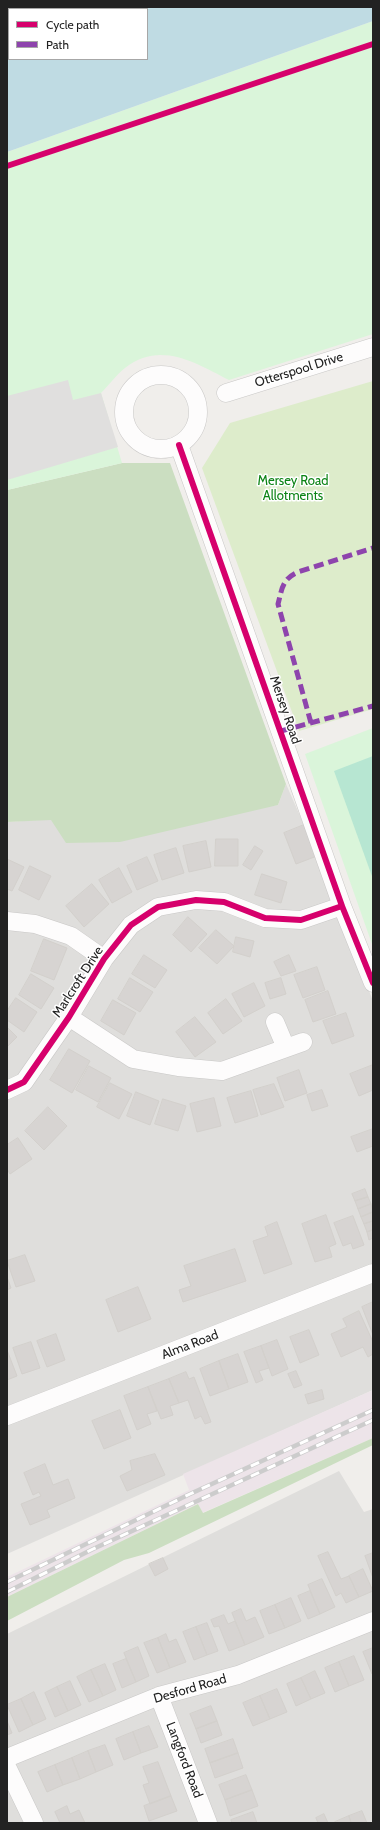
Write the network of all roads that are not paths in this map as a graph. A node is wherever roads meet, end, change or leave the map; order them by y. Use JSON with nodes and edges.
{"nodes":[{"id":1,"x":373,"y":347,"type":"edge"},
{"id":2,"x":226,"y":393,"type":"dead end"},
{"id":3,"x":179,"y":445,"type":"junction"},
{"id":4,"x":342,"y":906,"type":"junction"},
{"id":5,"x":7,"y":921,"type":"edge"},
{"id":6,"x":104,"y":959,"type":"junction"},
{"id":7,"x":373,"y":983,"type":"edge"},
{"id":8,"x":69,"y":1017,"type":"junction"},
{"id":9,"x":275,"y":1022,"type":"dead end"},
{"id":10,"x":303,"y":1042,"type":"dead end"},
{"id":11,"x":286,"y":1048,"type":"junction"},
{"id":12,"x":7,"y":1090,"type":"edge"},
{"id":13,"x":373,"y":1273,"type":"edge"},
{"id":14,"x":7,"y":1416,"type":"edge"},
{"id":15,"x":373,"y":1621,"type":"edge"},
{"id":16,"x":159,"y":1696,"type":"junction"},
{"id":17,"x":7,"y":1758,"type":"edge"},
{"id":18,"x":7,"y":1766,"type":"edge"},
{"id":19,"x":34,"y":1823,"type":"edge"},
{"id":20,"x":208,"y":1823,"type":"edge"}],
"edges":[{"from":1,"to":2,"type":"street","name":"Otterspool Drive"},
{"from":3,"to":3,"type":"street"},
{"from":3,"to":4,"type":"street","name":"Mersey Road"},
{"from":4,"to":6,"type":"street","name":"Marlcroft Drive"},
{"from":4,"to":7,"type":"street","name":"Mersey Road"},
{"from":5,"to":6,"type":"street"},
{"from":6,"to":8,"type":"street","name":"Marlcroft Drive"},
{"from":8,"to":11,"type":"street"},
{"from":8,"to":12,"type":"street","name":"Marlcroft Drive"},
{"from":9,"to":11,"type":"street"},
{"from":10,"to":11,"type":"street"},
{"from":13,"to":14,"type":"street","name":"Alma Road"},
{"from":15,"to":16,"type":"street","name":"Desford Road"},
{"from":16,"to":17,"type":"street","name":"Desford Road"},
{"from":16,"to":20,"type":"street","name":"Langford Road"},
{"from":18,"to":19,"type":"street"}]}
